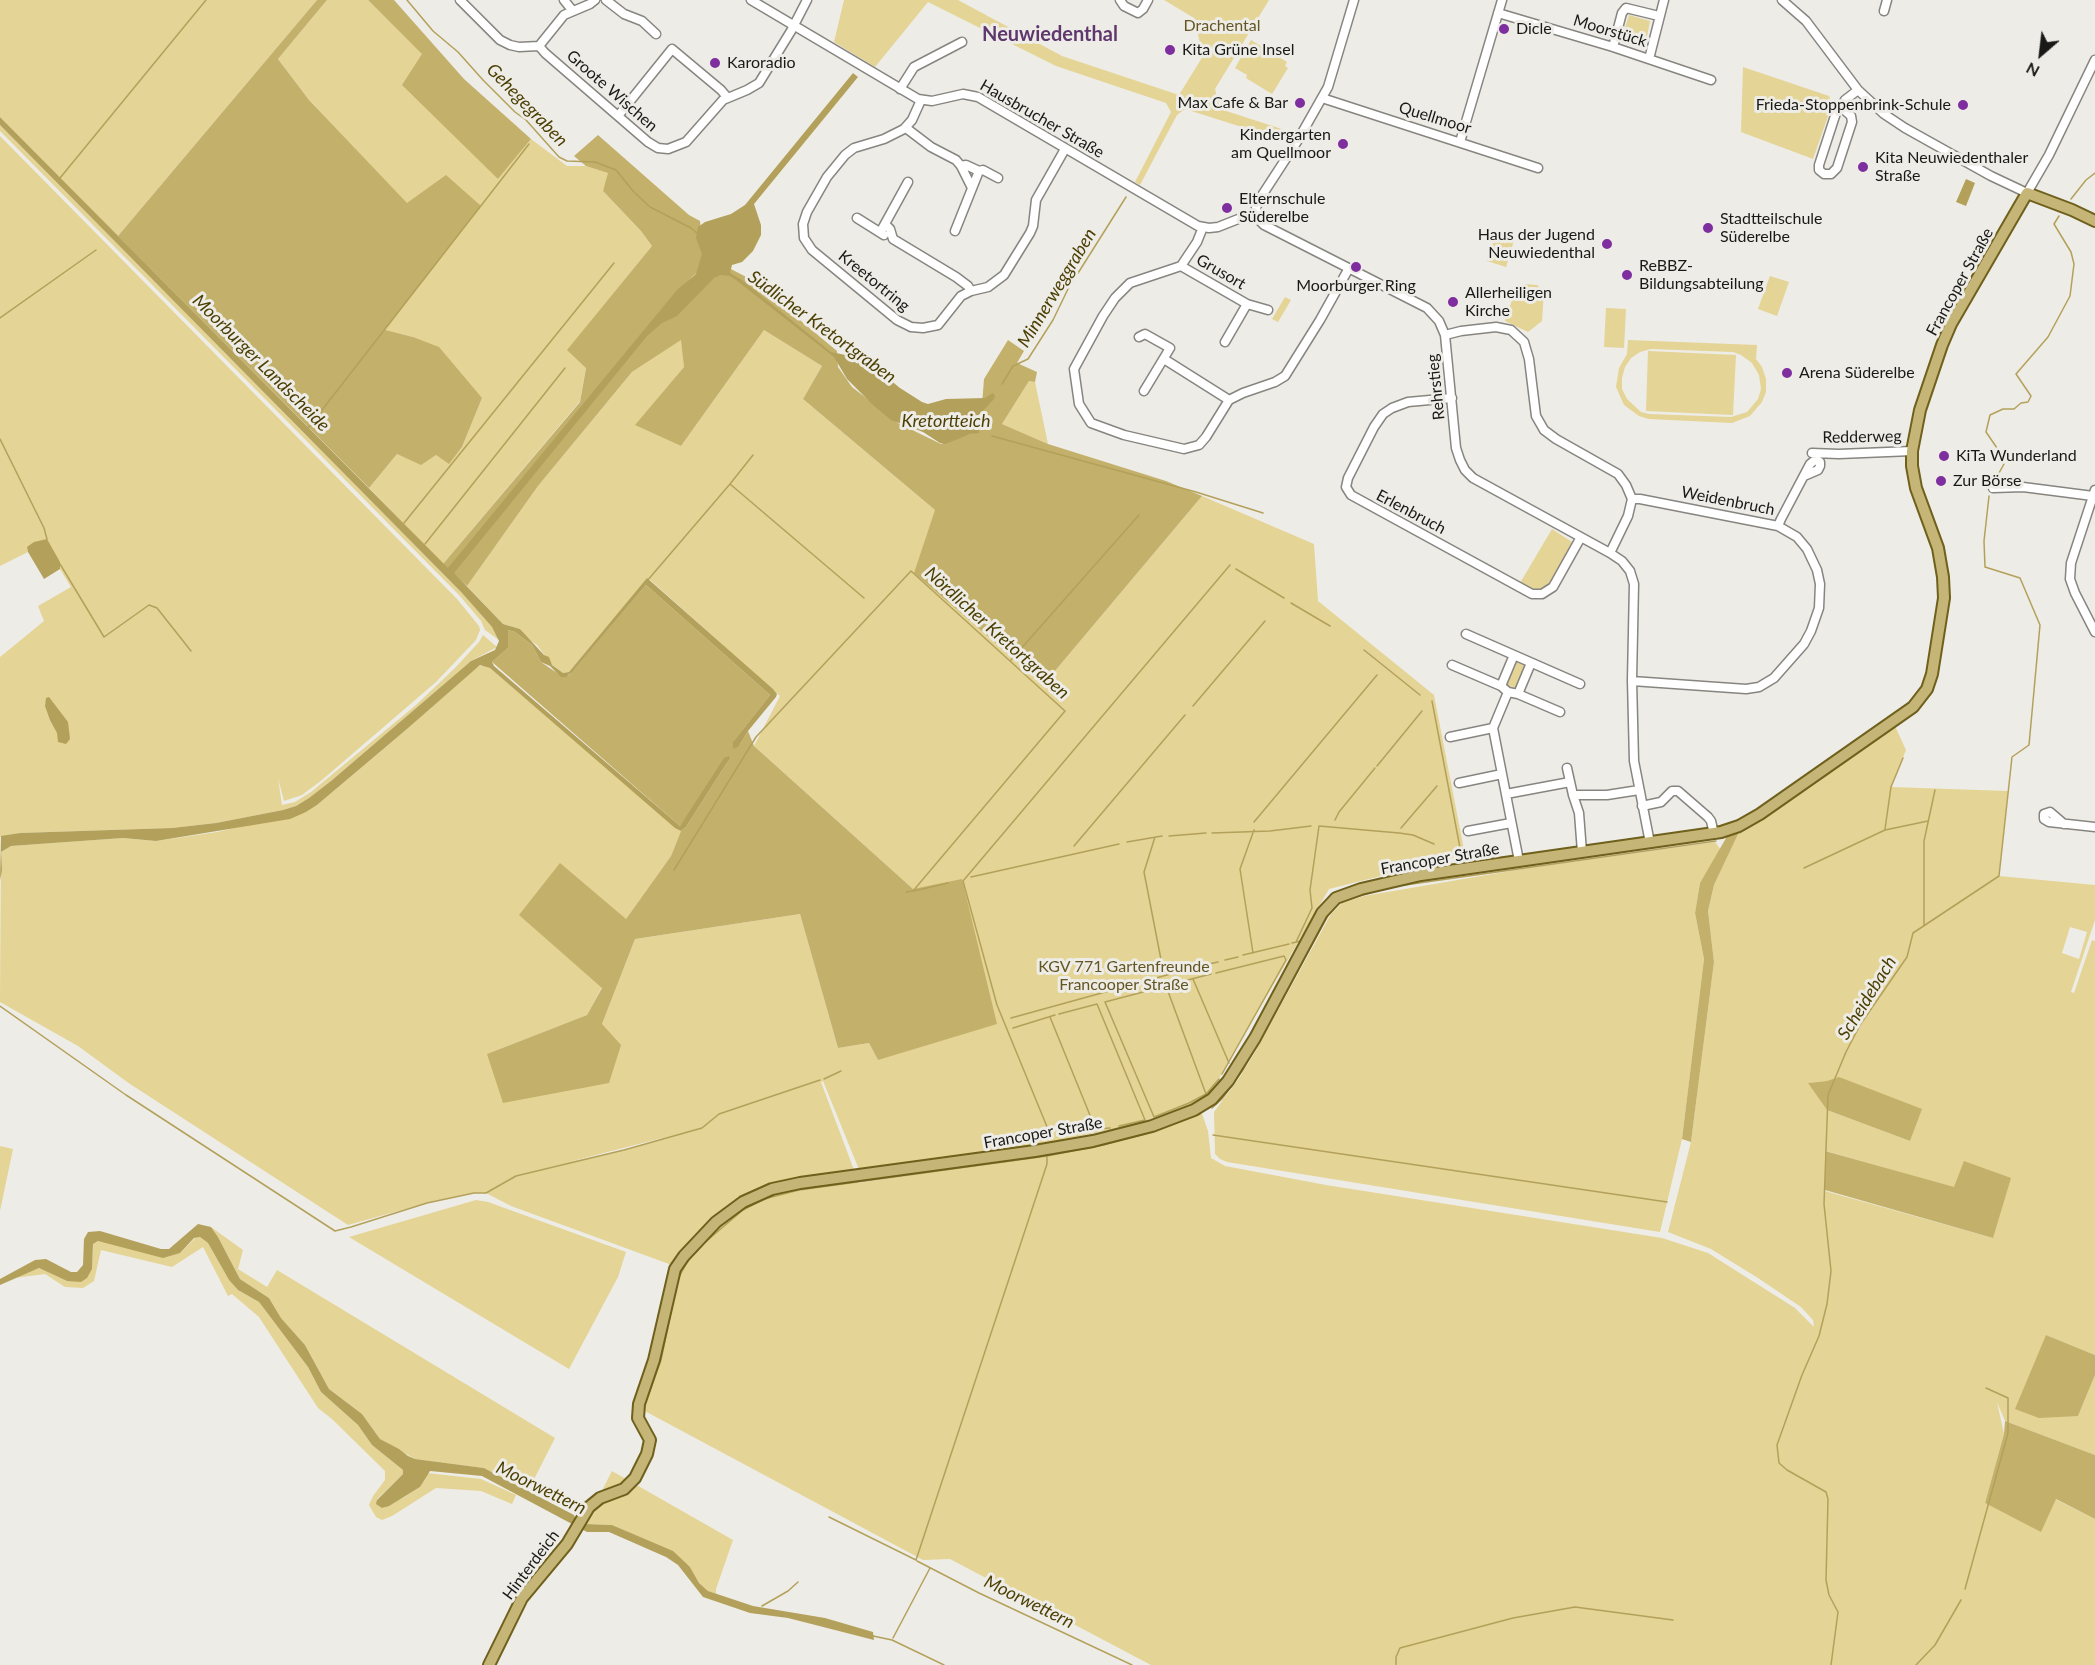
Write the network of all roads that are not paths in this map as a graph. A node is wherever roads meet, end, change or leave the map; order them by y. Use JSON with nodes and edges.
{"nodes":[{"id":1,"x":460,"y":0,"type":"edge"},
{"id":2,"x":564,"y":0,"type":"edge"},
{"id":3,"x":595,"y":0,"type":"edge"},
{"id":4,"x":606,"y":0,"type":"edge"},
{"id":5,"x":751,"y":0,"type":"edge"},
{"id":6,"x":807,"y":0,"type":"edge"},
{"id":7,"x":1120,"y":0,"type":"edge"},
{"id":8,"x":1148,"y":0,"type":"edge"},
{"id":9,"x":1354,"y":0,"type":"edge"},
{"id":10,"x":1502,"y":0,"type":"edge"},
{"id":11,"x":1664,"y":0,"type":"edge"},
{"id":12,"x":1782,"y":0,"type":"edge"},
{"id":13,"x":1887,"y":0,"type":"edge"},
{"id":14,"x":572,"y":10,"type":"junction"},
{"id":15,"x":1884,"y":11,"type":"dead end"},
{"id":16,"x":1498,"y":13,"type":"junction"},
{"id":17,"x":1659,"y":16,"type":"junction"},
{"id":18,"x":794,"y":26,"type":"junction"},
{"id":19,"x":656,"y":34,"type":"dead end"},
{"id":20,"x":962,"y":42,"type":"dead end"},
{"id":21,"x":539,"y":46,"type":"junction"},
{"id":22,"x":1613,"y":47,"type":"junction"},
{"id":23,"x":1649,"y":59,"type":"junction"},
{"id":24,"x":2095,"y":60,"type":"edge"},
{"id":25,"x":1712,"y":80,"type":"dead end"},
{"id":26,"x":900,"y":89,"type":"junction"},
{"id":27,"x":1858,"y":90,"type":"junction"},
{"id":28,"x":727,"y":98,"type":"junction"},
{"id":29,"x":1322,"y":98,"type":"junction"},
{"id":30,"x":921,"y":100,"type":"junction"},
{"id":31,"x":1840,"y":107,"type":"junction"},
{"id":32,"x":618,"y":116,"type":"junction"},
{"id":33,"x":906,"y":128,"type":"junction"},
{"id":34,"x":1460,"y":142,"type":"junction"},
{"id":35,"x":1065,"y":149,"type":"junction"},
{"id":36,"x":961,"y":166,"type":"junction"},
{"id":37,"x":1538,"y":168,"type":"dead end"},
{"id":38,"x":979,"y":171,"type":"junction"},
{"id":39,"x":998,"y":178,"type":"dead end"},
{"id":40,"x":908,"y":182,"type":"dead end"},
{"id":41,"x":972,"y":188,"type":"junction"},
{"id":42,"x":2027,"y":193,"type":"junction"},
{"id":43,"x":1256,"y":212,"type":"junction"},
{"id":44,"x":857,"y":218,"type":"dead end"},
{"id":45,"x":2095,"y":221,"type":"edge"},
{"id":46,"x":883,"y":227,"type":"junction"},
{"id":47,"x":1203,"y":227,"type":"junction"},
{"id":48,"x":955,"y":231,"type":"dead end"},
{"id":49,"x":1181,"y":266,"type":"junction"},
{"id":50,"x":1349,"y":268,"type":"junction"},
{"id":51,"x":971,"y":291,"type":"junction"},
{"id":52,"x":1247,"y":304,"type":"junction"},
{"id":53,"x":1268,"y":310,"type":"dead end"},
{"id":54,"x":1445,"y":335,"type":"junction"},
{"id":55,"x":1139,"y":337,"type":"dead end"},
{"id":56,"x":1225,"y":342,"type":"dead end"},
{"id":57,"x":1164,"y":359,"type":"junction"},
{"id":58,"x":1144,"y":392,"type":"dead end"},
{"id":59,"x":1452,"y":398,"type":"junction"},
{"id":60,"x":1229,"y":400,"type":"junction"},
{"id":61,"x":1912,"y":450,"type":"junction"},
{"id":62,"x":1812,"y":453,"type":"dead end"},
{"id":63,"x":1804,"y":476,"type":"dead end"},
{"id":64,"x":1993,"y":488,"type":"dead end"},
{"id":65,"x":2094,"y":493,"type":"edge"},
{"id":66,"x":1632,"y":499,"type":"junction"},
{"id":67,"x":1778,"y":526,"type":"junction"},
{"id":68,"x":1581,"y":537,"type":"junction"},
{"id":69,"x":1610,"y":553,"type":"junction"},
{"id":70,"x":2095,"y":632,"type":"edge"},
{"id":71,"x":1466,"y":634,"type":"dead end"},
{"id":72,"x":1514,"y":655,"type":"junction"},
{"id":73,"x":1531,"y":663,"type":"junction"},
{"id":74,"x":1452,"y":665,"type":"dead end"},
{"id":75,"x":1632,"y":681,"type":"junction"},
{"id":76,"x":1580,"y":684,"type":"dead end"},
{"id":77,"x":1505,"y":689,"type":"junction"},
{"id":78,"x":1518,"y":694,"type":"junction"},
{"id":79,"x":1560,"y":712,"type":"dead end"},
{"id":80,"x":1493,"y":728,"type":"junction"},
{"id":81,"x":1450,"y":737,"type":"dead end"},
{"id":82,"x":1567,"y":768,"type":"dead end"},
{"id":83,"x":1502,"y":774,"type":"junction"},
{"id":84,"x":1570,"y":782,"type":"junction"},
{"id":85,"x":1459,"y":783,"type":"dead end"},
{"id":86,"x":1639,"y":790,"type":"junction"},
{"id":87,"x":1506,"y":794,"type":"junction"},
{"id":88,"x":1573,"y":795,"type":"junction"},
{"id":89,"x":1642,"y":806,"type":"junction"},
{"id":90,"x":1511,"y":823,"type":"junction"},
{"id":91,"x":2064,"y":824,"type":"dead end"},
{"id":92,"x":2095,"y":827,"type":"edge"},
{"id":93,"x":1468,"y":831,"type":"dead end"},
{"id":94,"x":1714,"y":834,"type":"junction"},
{"id":95,"x":1650,"y":843,"type":"junction"},
{"id":96,"x":1582,"y":852,"type":"junction"},
{"id":97,"x":1519,"y":861,"type":"junction"},
{"id":98,"x":584,"y":1516,"type":"joint"},
{"id":99,"x":489,"y":1665,"type":"edge"}],
"edges":[{"from":1,"to":21,"type":"street"},
{"from":2,"to":14,"type":"street"},
{"from":3,"to":14,"type":"street"},
{"from":4,"to":19,"type":"street"},
{"from":5,"to":18,"type":"street"},
{"from":6,"to":18,"type":"street","name":"Groote Wischen"},
{"from":7,"to":8,"type":"street"},
{"from":9,"to":29,"type":"street"},
{"from":10,"to":16,"type":"street"},
{"from":11,"to":17,"type":"street"},
{"from":12,"to":27,"type":"street"},
{"from":13,"to":15,"type":"street"},
{"from":14,"to":21,"type":"street"},
{"from":16,"to":22,"type":"street","name":"Moorstück"},
{"from":16,"to":34,"type":"street"},
{"from":17,"to":22,"type":"street"},
{"from":17,"to":23,"type":"street"},
{"from":18,"to":26,"type":"street"},
{"from":18,"to":28,"type":"street","name":"Groote Wischen"},
{"from":20,"to":26,"type":"street"},
{"from":21,"to":32,"type":"street","name":"Groote Wischen"},
{"from":22,"to":23,"type":"street","name":"Moorstück"},
{"from":23,"to":25,"type":"street","name":"Moorstück"},
{"from":24,"to":42,"type":"street","name":"Francoper Straße"},
{"from":26,"to":30,"type":"street"},
{"from":27,"to":31,"type":"street"},
{"from":27,"to":42,"type":"street"},
{"from":28,"to":32,"type":"street","name":"Groote Wischen"},
{"from":28,"to":32,"type":"street"},
{"from":29,"to":34,"type":"street","name":"Quellmoor"},
{"from":29,"to":43,"type":"street"},
{"from":30,"to":33,"type":"street"},
{"from":30,"to":35,"type":"street","name":"Hausbrucher Straße"},
{"from":31,"to":31,"type":"street"},
{"from":33,"to":36,"type":"street"},
{"from":33,"to":51,"type":"street","name":"Kreetortring"},
{"from":34,"to":37,"type":"street","name":"Quellmoor"},
{"from":35,"to":47,"type":"street","name":"Hausbrucher Straße"},
{"from":35,"to":51,"type":"street","name":"Kreetortring"},
{"from":36,"to":38,"type":"street"},
{"from":36,"to":41,"type":"street"},
{"from":38,"to":39,"type":"street"},
{"from":38,"to":41,"type":"street"},
{"from":40,"to":46,"type":"street"},
{"from":41,"to":48,"type":"street"},
{"from":42,"to":45,"type":"main road"},
{"from":42,"to":61,"type":"main road","name":"Francoper Straße"},
{"from":43,"to":47,"type":"street"},
{"from":43,"to":50,"type":"street","name":"Rehrstieg"},
{"from":44,"to":46,"type":"street"},
{"from":46,"to":51,"type":"street"},
{"from":47,"to":49,"type":"street"},
{"from":49,"to":52,"type":"street","name":"Grusort"},
{"from":49,"to":60,"type":"street"},
{"from":50,"to":54,"type":"street","name":"Rehrstieg"},
{"from":50,"to":60,"type":"street"},
{"from":52,"to":53,"type":"street","name":"Grusort"},
{"from":52,"to":56,"type":"street"},
{"from":54,"to":59,"type":"street","name":"Rehrstieg"},
{"from":54,"to":66,"type":"street"},
{"from":55,"to":57,"type":"street"},
{"from":57,"to":58,"type":"street"},
{"from":57,"to":60,"type":"street"},
{"from":59,"to":68,"type":"street","name":"Rehrstieg"},
{"from":59,"to":68,"type":"street","name":"Erlenbruch"},
{"from":61,"to":62,"type":"street","name":"Redderweg"},
{"from":61,"to":94,"type":"main road","name":"Francoper Straße"},
{"from":63,"to":67,"type":"street"},
{"from":64,"to":65,"type":"street"},
{"from":65,"to":70,"type":"street"},
{"from":66,"to":67,"type":"street","name":"Weidenbruch"},
{"from":66,"to":69,"type":"street"},
{"from":67,"to":75,"type":"street","name":"Weidenbruch"},
{"from":68,"to":69,"type":"street","name":"Rehrstieg"},
{"from":69,"to":75,"type":"street","name":"Rehrstieg"},
{"from":71,"to":72,"type":"street"},
{"from":72,"to":73,"type":"street"},
{"from":72,"to":77,"type":"street"},
{"from":73,"to":76,"type":"street"},
{"from":73,"to":78,"type":"street"},
{"from":74,"to":77,"type":"street"},
{"from":75,"to":86,"type":"street","name":"Rehrstieg"},
{"from":77,"to":78,"type":"street"},
{"from":77,"to":80,"type":"street"},
{"from":78,"to":79,"type":"street"},
{"from":80,"to":81,"type":"street"},
{"from":80,"to":83,"type":"street"},
{"from":82,"to":84,"type":"street"},
{"from":83,"to":85,"type":"street"},
{"from":83,"to":87,"type":"street"},
{"from":84,"to":87,"type":"street"},
{"from":84,"to":88,"type":"street"},
{"from":86,"to":88,"type":"street"},
{"from":86,"to":89,"type":"street","name":"Rehrstieg"},
{"from":87,"to":90,"type":"street"},
{"from":88,"to":96,"type":"street"},
{"from":89,"to":94,"type":"street"},
{"from":89,"to":95,"type":"street","name":"Rehrstieg"},
{"from":90,"to":93,"type":"street"},
{"from":90,"to":97,"type":"street"},
{"from":91,"to":92,"type":"street"},
{"from":94,"to":95,"type":"main road","name":"Francoper Straße"},
{"from":95,"to":96,"type":"main road","name":"Francoper Straße"},
{"from":96,"to":97,"type":"main road","name":"Francoper Straße"},
{"from":97,"to":98,"type":"main road","name":"Francoper Straße"},
{"from":98,"to":99,"type":"main road","name":"Hinterdeich"}]}
